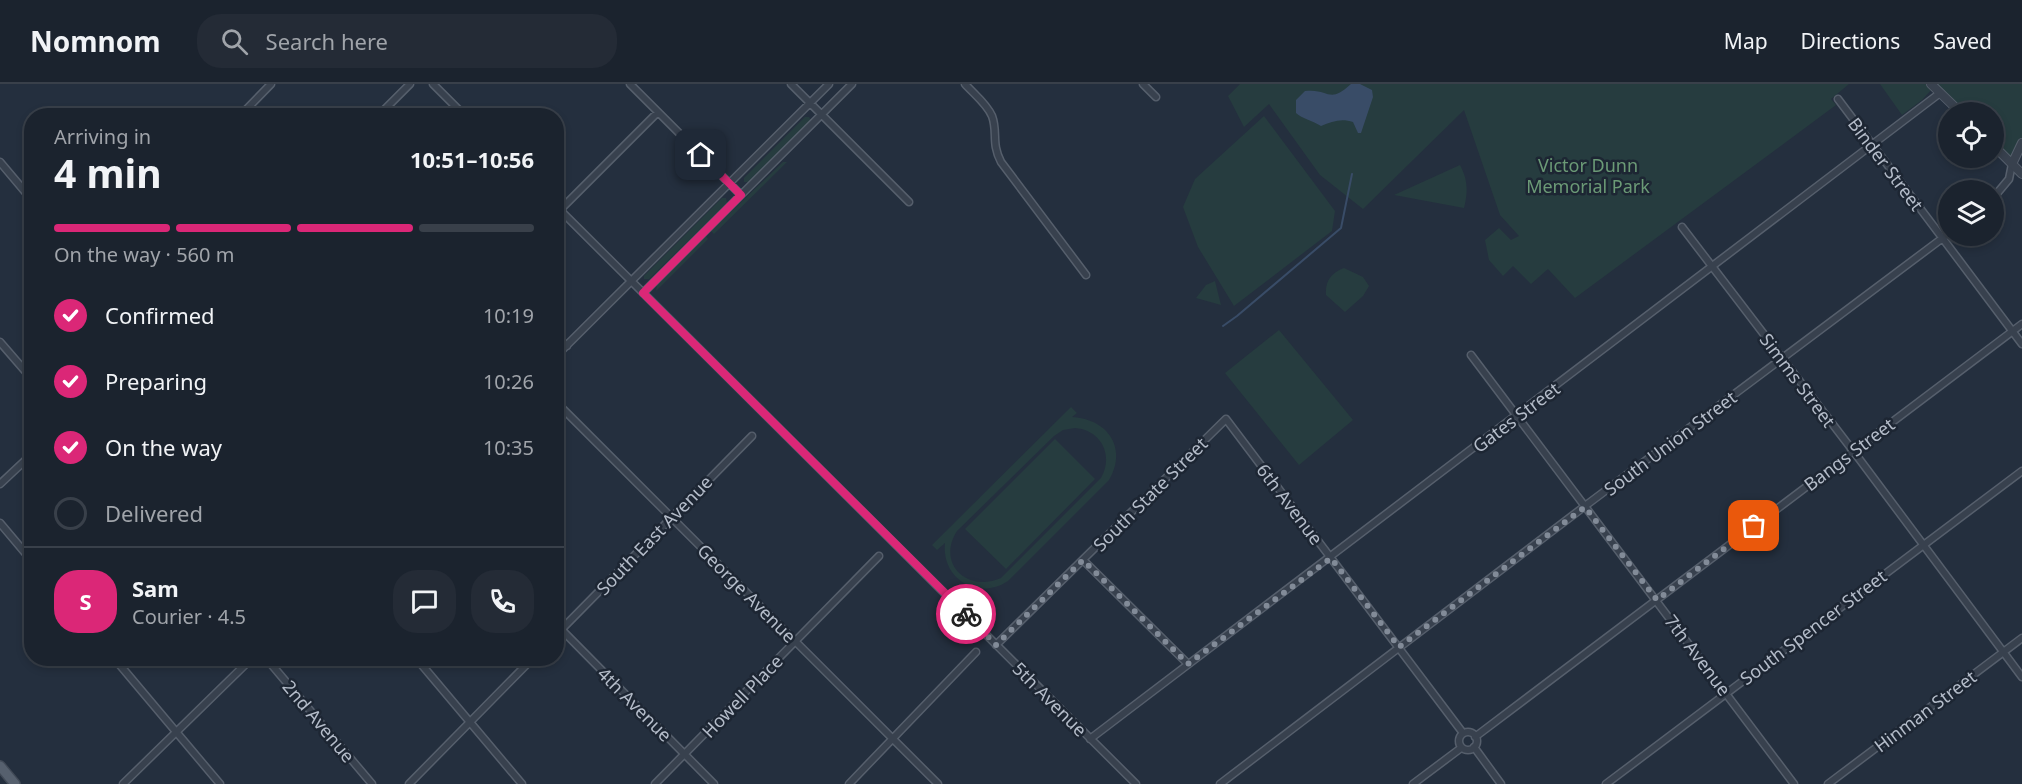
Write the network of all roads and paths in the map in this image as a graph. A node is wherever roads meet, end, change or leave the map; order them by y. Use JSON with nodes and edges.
{"nodes":[{"id":1,"x":271,"y":84,"type":"edge"},
{"id":2,"x":410,"y":84,"type":"edge"},
{"id":3,"x":433,"y":84,"type":"edge"},
{"id":4,"x":630,"y":84,"type":"edge"},
{"id":5,"x":791,"y":84,"type":"edge"},
{"id":6,"x":829,"y":84,"type":"edge"},
{"id":7,"x":852,"y":84,"type":"edge"},
{"id":8,"x":965,"y":84,"type":"edge"},
{"id":9,"x":1143,"y":84,"type":"edge"},
{"id":10,"x":1931,"y":84,"type":"edge"},
{"id":11,"x":1940,"y":93,"type":"junction"},
{"id":12,"x":1156,"y":97,"type":"dead end"},
{"id":13,"x":1838,"y":99,"type":"dead end"},
{"id":14,"x":1949,"y":102,"type":"edge"},
{"id":15,"x":810,"y":103,"type":"junction"},
{"id":16,"x":248,"y":108,"type":"edge"},
{"id":17,"x":386,"y":108,"type":"edge"},
{"id":18,"x":457,"y":108,"type":"edge"},
{"id":19,"x":658,"y":112,"type":"junction"},
{"id":20,"x":822,"y":114,"type":"junction"},
{"id":21,"x":2022,"y":143,"type":"edge"},
{"id":22,"x":1872,"y":146,"type":"junction"},
{"id":23,"x":2004,"y":156,"type":"edge"},
{"id":24,"x":0,"y":162,"type":"edge"},
{"id":25,"x":2012,"y":164,"type":"junction"},
{"id":26,"x":2022,"y":174,"type":"edge"},
{"id":27,"x":730,"y":184,"type":"junction"},
{"id":28,"x":2004,"y":185,"type":"edge"},
{"id":29,"x":24,"y":190,"type":"edge"},
{"id":30,"x":741,"y":195,"type":"junction"},
{"id":31,"x":564,"y":202,"type":"edge"},
{"id":32,"x":909,"y":202,"type":"dead end"},
{"id":33,"x":564,"y":214,"type":"edge"},
{"id":34,"x":1682,"y":227,"type":"dead end"},
{"id":35,"x":1938,"y":234,"type":"edge"},
{"id":36,"x":1938,"y":242,"type":"edge"},
{"id":37,"x":1947,"y":246,"type":"edge"},
{"id":38,"x":1713,"y":268,"type":"junction"},
{"id":39,"x":1086,"y":275,"type":"dead end"},
{"id":40,"x":631,"y":281,"type":"junction"},
{"id":41,"x":643,"y":293,"type":"junction"},
{"id":42,"x":2022,"y":324,"type":"edge"},
{"id":43,"x":2012,"y":331,"type":"junction"},
{"id":44,"x":0,"y":342,"type":"edge"},
{"id":45,"x":564,"y":343,"type":"edge"},
{"id":46,"x":2022,"y":344,"type":"edge"},
{"id":47,"x":567,"y":346,"type":"junction"},
{"id":48,"x":564,"y":349,"type":"edge"},
{"id":49,"x":1472,"y":355,"type":"dead end"},
{"id":50,"x":1783,"y":359,"type":"junction"},
{"id":51,"x":24,"y":370,"type":"edge"},
{"id":52,"x":564,"y":410,"type":"edge"},
{"id":53,"x":1517,"y":416,"type":"junction"},
{"id":54,"x":1226,"y":419,"type":"joint"},
{"id":55,"x":752,"y":436,"type":"dead end"},
{"id":56,"x":1853,"y":450,"type":"junction"},
{"id":57,"x":24,"y":462,"type":"edge"},
{"id":58,"x":2022,"y":471,"type":"edge"},
{"id":59,"x":0,"y":484,"type":"edge"},
{"id":60,"x":1585,"y":507,"type":"junction"},
{"id":61,"x":671,"y":518,"type":"junction"},
{"id":62,"x":0,"y":523,"type":"edge"},
{"id":63,"x":1922,"y":545,"type":"junction"},
{"id":64,"x":24,"y":552,"type":"edge"},
{"id":65,"x":879,"y":556,"type":"dead end"},
{"id":66,"x":1331,"y":558,"type":"junction"},
{"id":67,"x":1083,"y":560,"type":"junction"},
{"id":68,"x":1657,"y":600,"type":"junction"},
{"id":69,"x":564,"y":624,"type":"edge"},
{"id":70,"x":564,"y":636,"type":"edge"},
{"id":71,"x":2022,"y":638,"type":"edge"},
{"id":72,"x":795,"y":641,"type":"junction"},
{"id":73,"x":996,"y":645,"type":"junction"},
{"id":74,"x":1399,"y":647,"type":"junction"},
{"id":75,"x":976,"y":652,"type":"dead end"},
{"id":76,"x":2004,"y":652,"type":"junction"},
{"id":77,"x":1188,"y":664,"type":"junction"},
{"id":78,"x":121,"y":666,"type":"edge"},
{"id":79,"x":244,"y":666,"type":"edge"},
{"id":80,"x":273,"y":666,"type":"edge"},
{"id":81,"x":423,"y":666,"type":"edge"},
{"id":82,"x":525,"y":666,"type":"edge"},
{"id":83,"x":2022,"y":677,"type":"edge"},
{"id":84,"x":1726,"y":693,"type":"junction"},
{"id":85,"x":469,"y":723,"type":"junction"},
{"id":86,"x":176,"y":732,"type":"junction"},
{"id":87,"x":1463,"y":733,"type":"junction"},
{"id":88,"x":1475,"y":737,"type":"junction"},
{"id":89,"x":894,"y":739,"type":"junction"},
{"id":90,"x":1090,"y":739,"type":"junction"},
{"id":91,"x":1474,"y":747,"type":"junction"},
{"id":92,"x":1461,"y":748,"type":"junction"},
{"id":93,"x":685,"y":754,"type":"junction"},
{"id":94,"x":0,"y":766,"type":"edge"},
{"id":95,"x":15,"y":784,"type":"edge"},
{"id":96,"x":123,"y":784,"type":"edge"},
{"id":97,"x":220,"y":784,"type":"edge"},
{"id":98,"x":372,"y":784,"type":"edge"},
{"id":99,"x":409,"y":784,"type":"edge"},
{"id":100,"x":522,"y":784,"type":"edge"},
{"id":101,"x":655,"y":784,"type":"edge"},
{"id":102,"x":714,"y":784,"type":"edge"},
{"id":103,"x":849,"y":784,"type":"edge"},
{"id":104,"x":938,"y":784,"type":"edge"},
{"id":105,"x":1136,"y":784,"type":"edge"},
{"id":106,"x":1220,"y":784,"type":"edge"},
{"id":107,"x":1413,"y":784,"type":"edge"},
{"id":108,"x":1501,"y":784,"type":"edge"},
{"id":109,"x":1606,"y":784,"type":"edge"},
{"id":110,"x":1794,"y":784,"type":"edge"},
{"id":111,"x":1828,"y":784,"type":"edge"}],
"edges":[{"from":1,"to":16,"type":"street"},
{"from":2,"to":17,"type":"street"},
{"from":3,"to":18,"type":"street"},
{"from":4,"to":19,"type":"street"},
{"from":5,"to":15,"type":"street"},
{"from":6,"to":15,"type":"street"},
{"from":7,"to":20,"type":"street"},
{"from":8,"to":39,"type":"street"},
{"from":9,"to":12,"type":"street"},
{"from":10,"to":11,"type":"street"},
{"from":11,"to":14,"type":"street"},
{"from":11,"to":22,"type":"street","name":"Gates Street"},
{"from":13,"to":22,"type":"street","name":"Binder Street"},
{"from":15,"to":20,"type":"street"},
{"from":15,"to":27,"type":"street"},
{"from":19,"to":27,"type":"street"},
{"from":19,"to":31,"type":"street"},
{"from":20,"to":30,"type":"street"},
{"from":20,"to":32,"type":"street"},
{"from":21,"to":25,"type":"street"},
{"from":22,"to":35,"type":"street","name":"Binder Street"},
{"from":22,"to":38,"type":"street","name":"Gates Street"},
{"from":23,"to":25,"type":"street"},
{"from":24,"to":29,"type":"street"},
{"from":25,"to":26,"type":"street"},
{"from":25,"to":28,"type":"street"},
{"from":27,"to":30,"type":"street"},
{"from":27,"to":40,"type":"street"},
{"from":30,"to":41,"type":"street"},
{"from":33,"to":40,"type":"street","name":"5th Avenue"},
{"from":34,"to":38,"type":"street","name":"Simms Street"},
{"from":36,"to":50,"type":"street","name":"South Union Street"},
{"from":37,"to":43,"type":"street","name":"Binder Street"},
{"from":38,"to":50,"type":"street","name":"Simms Street"},
{"from":38,"to":53,"type":"street","name":"Gates Street"},
{"from":40,"to":41,"type":"street","name":"5th Avenue"},
{"from":40,"to":47,"type":"street"},
{"from":41,"to":73,"type":"street","name":"5th Avenue"},
{"from":42,"to":43,"type":"street","name":"Bangs Street"},
{"from":43,"to":46,"type":"street","name":"Binder Street"},
{"from":43,"to":56,"type":"street","name":"Bangs Street"},
{"from":44,"to":51,"type":"street"},
{"from":45,"to":47,"type":"street"},
{"from":47,"to":48,"type":"street"},
{"from":49,"to":53,"type":"street","name":"7th Avenue"},
{"from":50,"to":56,"type":"street","name":"Simms Street"},
{"from":50,"to":60,"type":"street","name":"South Union Street"},
{"from":52,"to":61,"type":"street","name":"George Avenue"},
{"from":53,"to":60,"type":"street","name":"7th Avenue"},
{"from":53,"to":66,"type":"street","name":"Gates Street"},
{"from":54,"to":66,"type":"street","name":"6th Avenue"},
{"from":54,"to":67,"type":"street","name":"South State Street"},
{"from":55,"to":61,"type":"street","name":"South East Avenue"},
{"from":56,"to":63,"type":"street","name":"Simms Street"},
{"from":56,"to":68,"type":"street","name":"Bangs Street"},
{"from":57,"to":59,"type":"street"},
{"from":58,"to":63,"type":"street","name":"South Spencer Street"},
{"from":60,"to":68,"type":"street","name":"7th Avenue"},
{"from":60,"to":74,"type":"street","name":"South Union Street"},
{"from":61,"to":69,"type":"street","name":"South East Avenue"},
{"from":61,"to":72,"type":"street","name":"George Avenue"},
{"from":62,"to":64,"type":"street"},
{"from":63,"to":76,"type":"street","name":"Simms Street"},
{"from":63,"to":84,"type":"street","name":"South Spencer Street"},
{"from":65,"to":72,"type":"street","name":"Howell Place"},
{"from":66,"to":74,"type":"street","name":"6th Avenue"},
{"from":66,"to":77,"type":"street","name":"Gates Street"},
{"from":67,"to":73,"type":"street","name":"South State Street"},
{"from":67,"to":77,"type":"street"},
{"from":68,"to":84,"type":"street","name":"7th Avenue"},
{"from":68,"to":88,"type":"street","name":"Bangs Street"},
{"from":70,"to":93,"type":"street","name":"4th Avenue"},
{"from":71,"to":76,"type":"street","name":"Hinman Street"},
{"from":72,"to":89,"type":"street","name":"George Avenue"},
{"from":72,"to":93,"type":"street","name":"Howell Place"},
{"from":73,"to":90,"type":"street","name":"5th Avenue"},
{"from":74,"to":87,"type":"street","name":"6th Avenue"},
{"from":74,"to":106,"type":"street","name":"South Union Street"},
{"from":75,"to":89,"type":"street"},
{"from":76,"to":83,"type":"street","name":"Simms Street"},
{"from":76,"to":111,"type":"street","name":"Hinman Street"},
{"from":77,"to":90,"type":"street","name":"Gates Street"},
{"from":78,"to":86,"type":"street"},
{"from":79,"to":86,"type":"street"},
{"from":80,"to":98,"type":"street","name":"2nd Avenue"},
{"from":81,"to":85,"type":"street"},
{"from":82,"to":85,"type":"street"},
{"from":84,"to":109,"type":"street","name":"South Spencer Street"},
{"from":84,"to":110,"type":"street","name":"7th Avenue"},
{"from":85,"to":99,"type":"street"},
{"from":85,"to":100,"type":"street"},
{"from":86,"to":96,"type":"street"},
{"from":86,"to":97,"type":"street"},
{"from":87,"to":88,"type":"street"},
{"from":87,"to":92,"type":"street"},
{"from":88,"to":91,"type":"street"},
{"from":89,"to":103,"type":"street"},
{"from":89,"to":104,"type":"street","name":"George Avenue"},
{"from":90,"to":105,"type":"street","name":"5th Avenue"},
{"from":91,"to":92,"type":"street"},
{"from":91,"to":108,"type":"street"},
{"from":92,"to":107,"type":"street"},
{"from":93,"to":101,"type":"street","name":"Howell Place"},
{"from":93,"to":102,"type":"street","name":"4th Avenue"},
{"from":94,"to":95,"type":"main road"}]}
